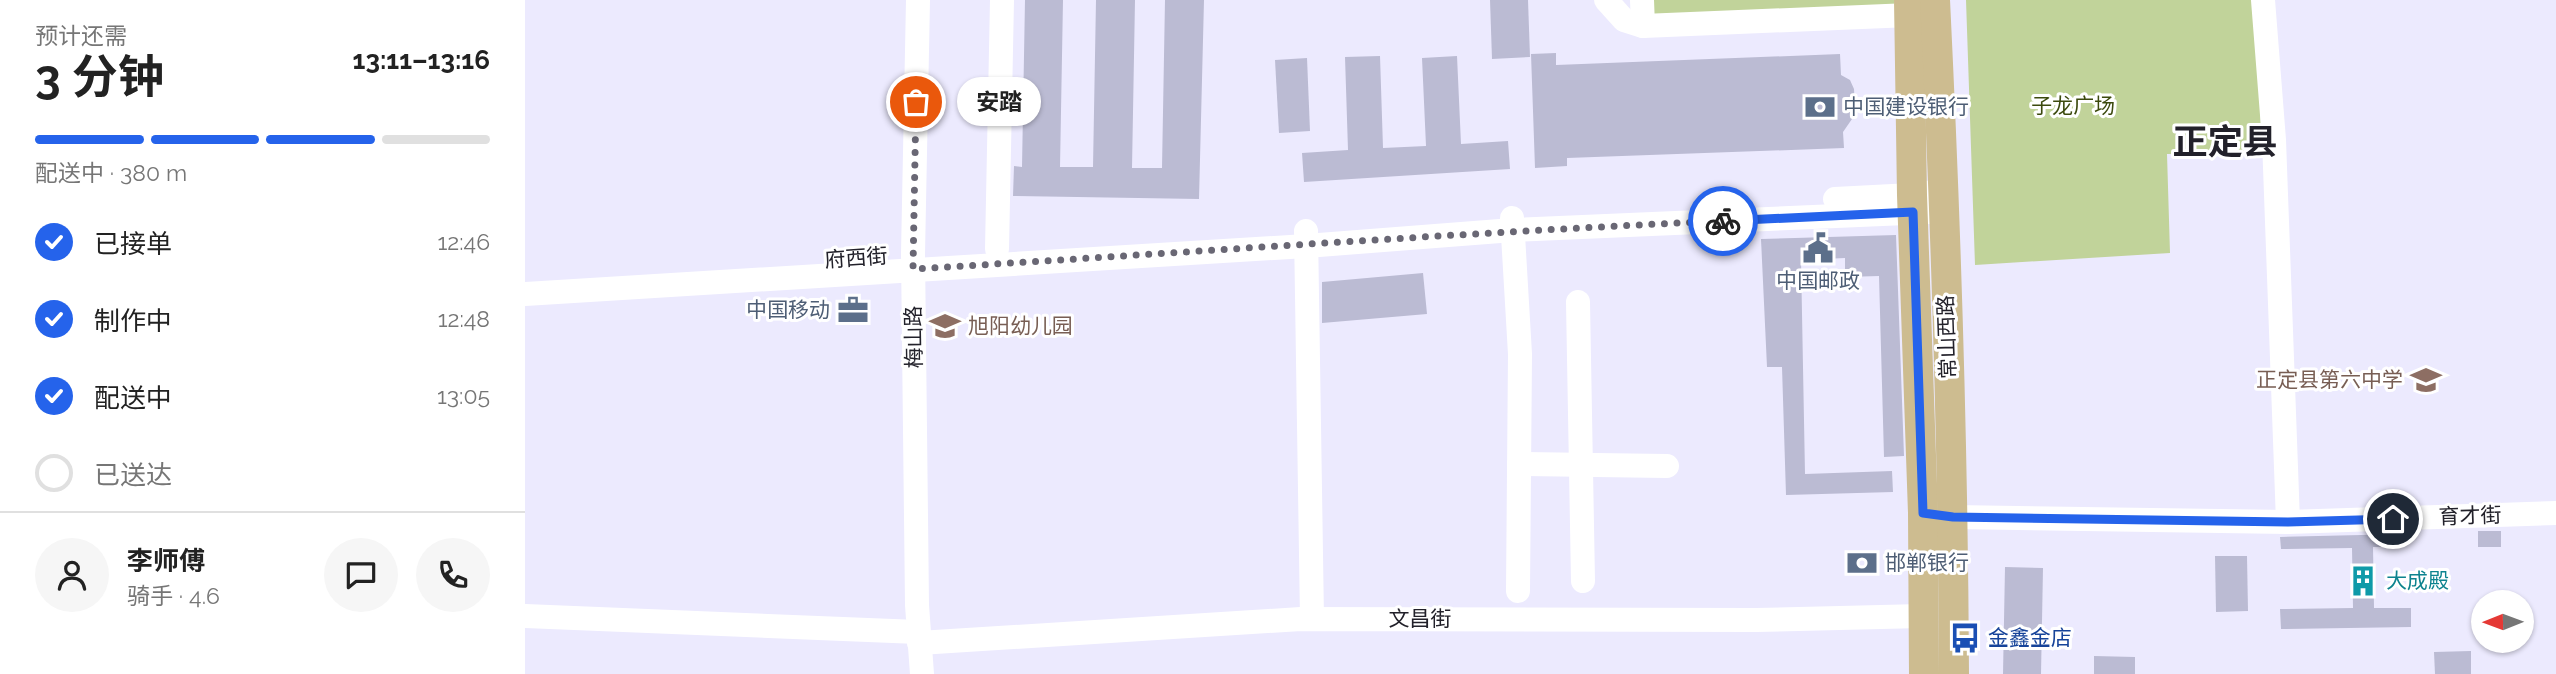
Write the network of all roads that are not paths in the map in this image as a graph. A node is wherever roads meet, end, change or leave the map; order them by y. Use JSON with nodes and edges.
{"nodes":[{"id":1,"x":918,"y":0,"type":"edge"},
{"id":2,"x":1002,"y":0,"type":"edge"},
{"id":3,"x":1606,"y":0,"type":"edge"},
{"id":4,"x":1642,"y":0,"type":"edge"},
{"id":5,"x":1935,"y":0,"type":"edge"},
{"id":6,"x":2263,"y":0,"type":"edge"},
{"id":7,"x":1909,"y":8,"type":"edge"},
{"id":8,"x":1643,"y":26,"type":"junction"},
{"id":9,"x":1943,"y":201,"type":"junction"},
{"id":10,"x":1912,"y":204,"type":"junction"},
{"id":11,"x":1513,"y":224,"type":"junction"},
{"id":12,"x":1306,"y":238,"type":"junction"},
{"id":13,"x":997,"y":249,"type":"junction"},
{"id":14,"x":913,"y":262,"type":"junction"},
{"id":15,"x":525,"y":278,"type":"edge"},
{"id":16,"x":525,"y":294,"type":"edge"},
{"id":17,"x":1578,"y":302,"type":"dead end"},
{"id":18,"x":1519,"y":464,"type":"junction"},
{"id":19,"x":1581,"y":465,"type":"junction"},
{"id":20,"x":1667,"y":466,"type":"dead end"},
{"id":21,"x":1923,"y":513,"type":"junction"},
{"id":22,"x":2556,"y":513,"type":"edge"},
{"id":23,"x":1953,"y":517,"type":"junction"},
{"id":24,"x":2288,"y":522,"type":"junction"},
{"id":25,"x":1583,"y":581,"type":"dead end"},
{"id":26,"x":1518,"y":591,"type":"dead end"},
{"id":27,"x":525,"y":615,"type":"edge"},
{"id":28,"x":1922,"y":616,"type":"junction"},
{"id":29,"x":1312,"y":619,"type":"junction"},
{"id":30,"x":919,"y":637,"type":"junction"},
{"id":31,"x":922,"y":674,"type":"edge"},
{"id":32,"x":1924,"y":674,"type":"edge"},
{"id":33,"x":1954,"y":674,"type":"edge"}],
"edges":[{"from":1,"to":14,"type":"street","name":"梅山路"},
{"from":2,"to":13,"type":"street"},
{"from":3,"to":8,"type":"street"},
{"from":4,"to":8,"type":"street"},
{"from":5,"to":9,"type":"main road","name":"常山西路"},
{"from":6,"to":24,"type":"street"},
{"from":7,"to":8,"type":"street"},
{"from":7,"to":10,"type":"main road","name":"常山西路"},
{"from":9,"to":10,"type":"street","name":"府西街"},
{"from":9,"to":23,"type":"main road","name":"常山西路"},
{"from":10,"to":11,"type":"street","name":"府西街"},
{"from":10,"to":21,"type":"main road","name":"常山西路"},
{"from":11,"to":12,"type":"street","name":"府西街"},
{"from":11,"to":18,"type":"street"},
{"from":12,"to":13,"type":"street","name":"府西街"},
{"from":12,"to":14,"type":"street"},
{"from":12,"to":29,"type":"street"},
{"from":13,"to":14,"type":"street","name":"府西街"},
{"from":14,"to":15,"type":"street","name":"府西街"},
{"from":14,"to":16,"type":"street"},
{"from":14,"to":30,"type":"street","name":"梅山路"},
{"from":17,"to":19,"type":"street"},
{"from":18,"to":19,"type":"street"},
{"from":18,"to":26,"type":"street"},
{"from":19,"to":20,"type":"street"},
{"from":19,"to":25,"type":"street"},
{"from":21,"to":23,"type":"street","name":"育才街"},
{"from":21,"to":28,"type":"main road","name":"常山西路"},
{"from":22,"to":24,"type":"street","name":"育才街"},
{"from":23,"to":24,"type":"street","name":"育才街"},
{"from":23,"to":33,"type":"main road","name":"常山西路"},
{"from":27,"to":30,"type":"street","name":"文昌街"},
{"from":28,"to":29,"type":"street","name":"文昌街"},
{"from":28,"to":32,"type":"main road","name":"常山西路"},
{"from":29,"to":30,"type":"street","name":"文昌街"},
{"from":30,"to":31,"type":"street","name":"梅山路"}]}
